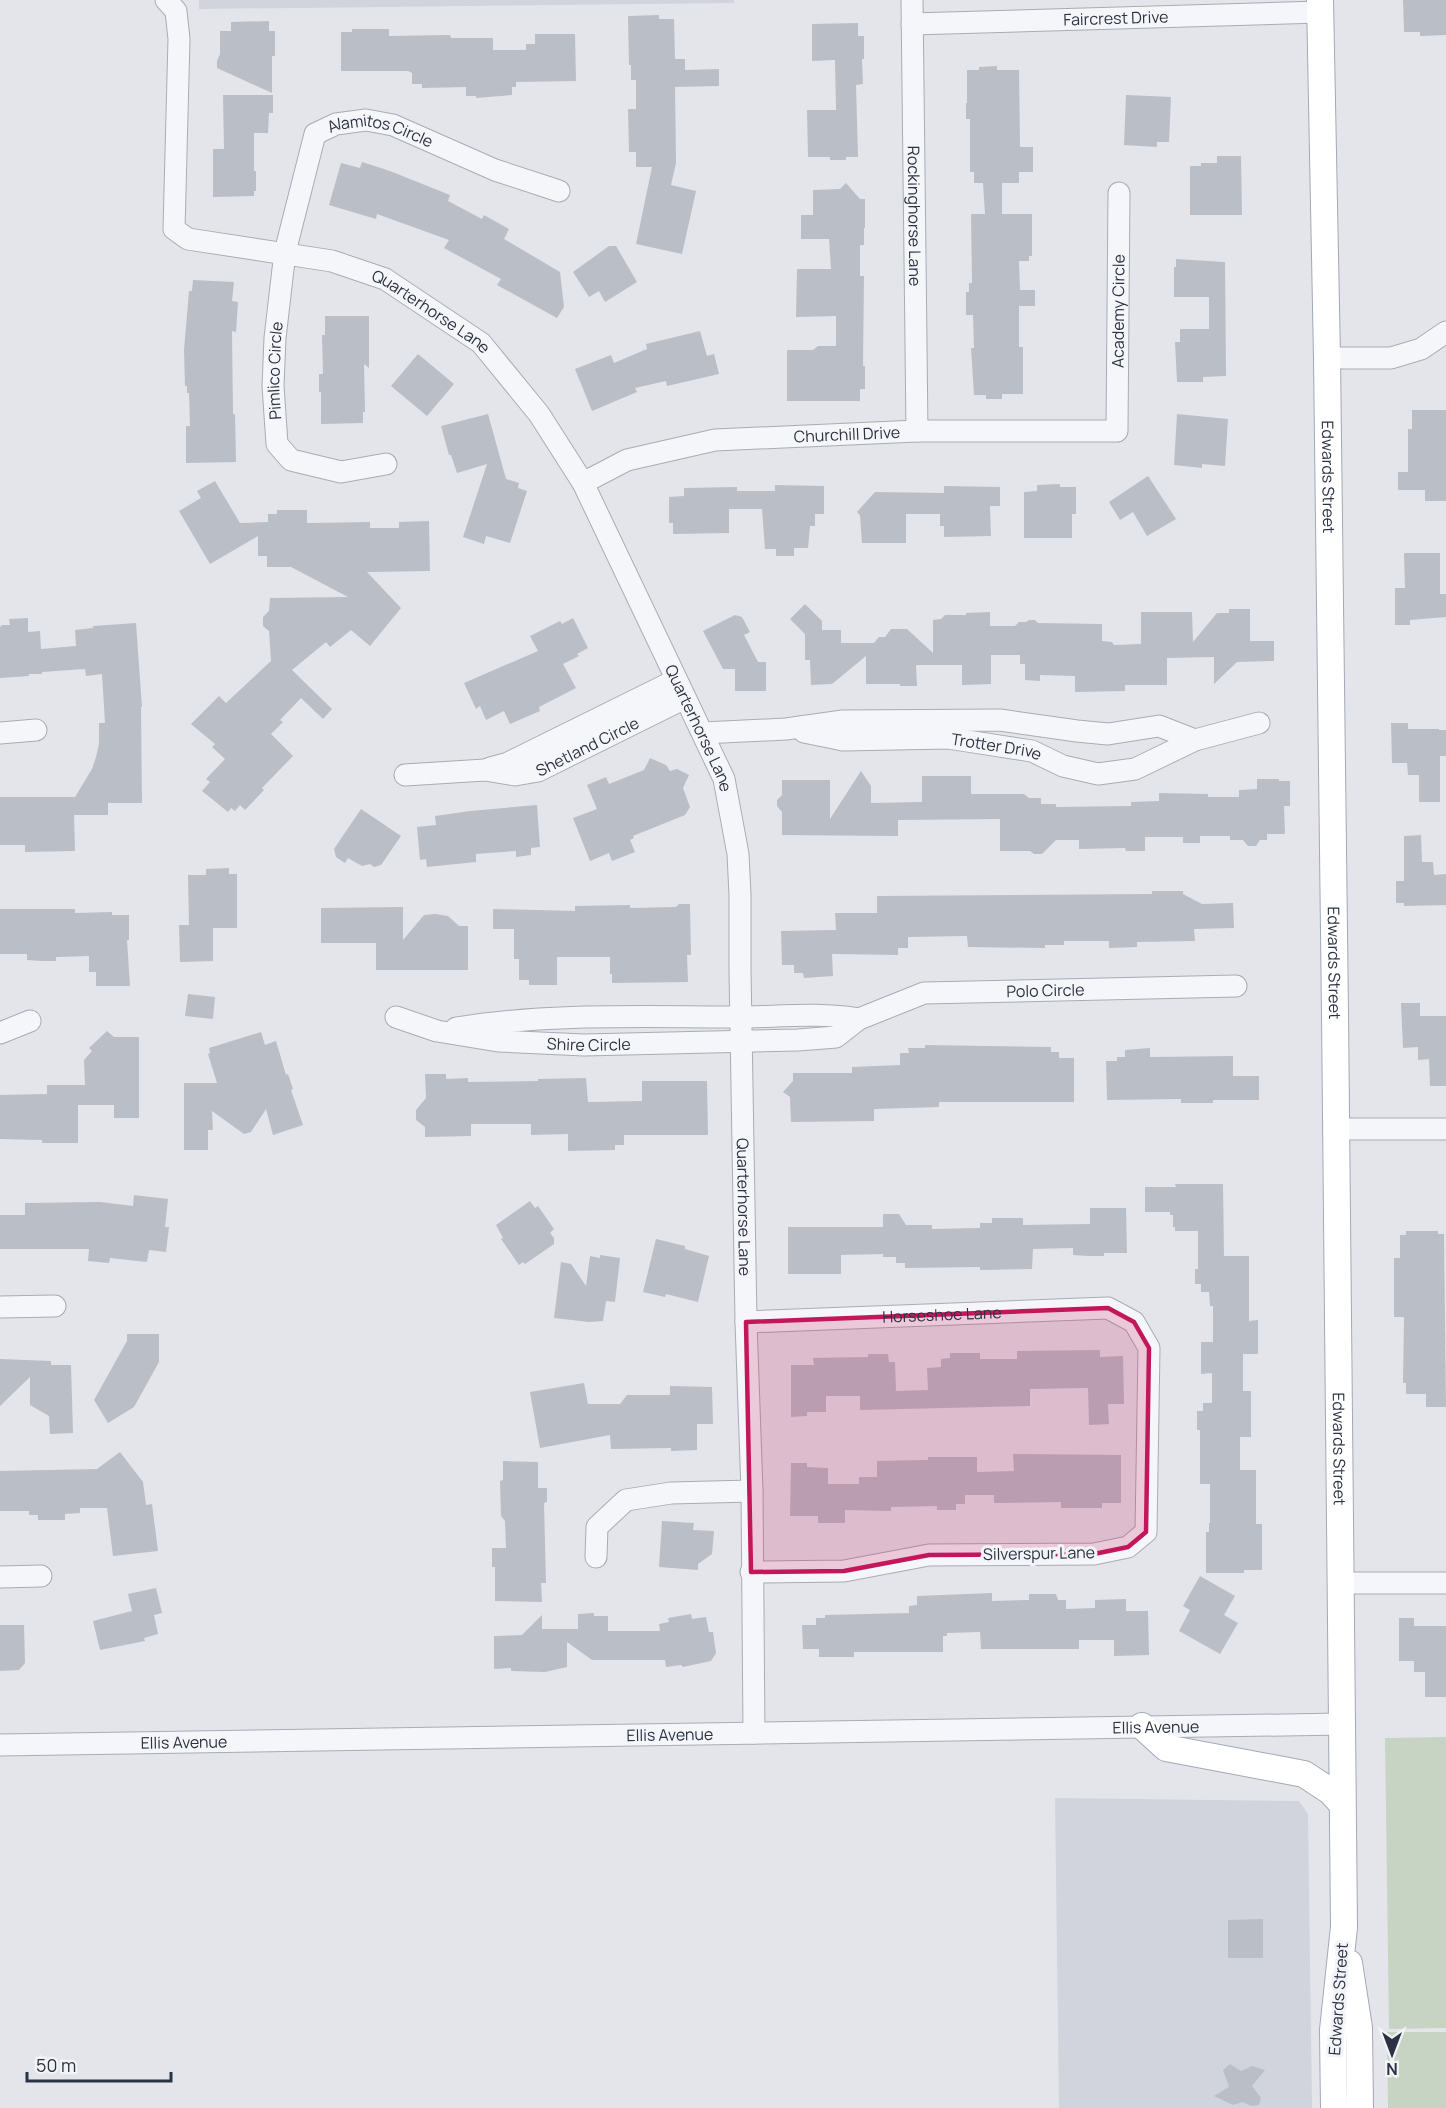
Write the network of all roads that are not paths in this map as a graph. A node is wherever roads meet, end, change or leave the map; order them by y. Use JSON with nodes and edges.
{"nodes":[{"id":1,"x":166,"y":0,"type":"edge"},
{"id":2,"x":912,"y":0,"type":"edge"},
{"id":3,"x":1320,"y":6,"type":"edge"},
{"id":4,"x":1144,"y":9,"type":"edge"},
{"id":5,"x":912,"y":24,"type":"junction"},
{"id":6,"x":560,"y":191,"type":"dead end"},
{"id":7,"x":1119,"y":193,"type":"dead end"},
{"id":8,"x":285,"y":252,"type":"junction"},
{"id":9,"x":1446,"y":332,"type":"edge"},
{"id":10,"x":1327,"y":358,"type":"junction"},
{"id":11,"x":1117,"y":431,"type":"joint"},
{"id":12,"x":916,"y":432,"type":"junction"},
{"id":13,"x":386,"y":464,"type":"dead end"},
{"id":14,"x":583,"y":483,"type":"junction"},
{"id":15,"x":681,"y":689,"type":"junction"},
{"id":16,"x":1259,"y":723,"type":"dead end"},
{"id":17,"x":786,"y":729,"type":"junction"},
{"id":18,"x":36,"y":730,"type":"dead end"},
{"id":19,"x":0,"y":732,"type":"edge"},
{"id":20,"x":703,"y":733,"type":"junction"},
{"id":21,"x":1195,"y":740,"type":"junction"},
{"id":22,"x":405,"y":775,"type":"dead end"},
{"id":23,"x":1236,"y":986,"type":"dead end"},
{"id":24,"x":396,"y":1017,"type":"dead end"},
{"id":25,"x":741,"y":1017,"type":"junction"},
{"id":26,"x":860,"y":1018,"type":"junction"},
{"id":27,"x":30,"y":1021,"type":"dead end"},
{"id":28,"x":437,"y":1031,"type":"junction"},
{"id":29,"x":0,"y":1034,"type":"edge"},
{"id":30,"x":742,"y":1041,"type":"junction"},
{"id":31,"x":1336,"y":1129,"type":"junction"},
{"id":32,"x":1446,"y":1129,"type":"edge"},
{"id":33,"x":55,"y":1306,"type":"dead end"},
{"id":34,"x":0,"y":1307,"type":"edge"},
{"id":35,"x":746,"y":1322,"type":"junction"},
{"id":36,"x":1134,"y":1322,"type":"joint"},
{"id":37,"x":752,"y":1491,"type":"junction"},
{"id":38,"x":596,"y":1557,"type":"dead end"},
{"id":39,"x":751,"y":1572,"type":"junction"},
{"id":40,"x":41,"y":1576,"type":"dead end"},
{"id":41,"x":0,"y":1577,"type":"edge"},
{"id":42,"x":1341,"y":1583,"type":"junction"},
{"id":43,"x":1446,"y":1583,"type":"edge"},
{"id":44,"x":1342,"y":1724,"type":"junction"},
{"id":45,"x":1142,"y":1726,"type":"junction"},
{"id":46,"x":754,"y":1733,"type":"junction"},
{"id":47,"x":0,"y":1745,"type":"edge"},
{"id":48,"x":1342,"y":1804,"type":"junction"},
{"id":49,"x":1344,"y":1927,"type":"junction"},
{"id":50,"x":1334,"y":2108,"type":"edge"},
{"id":51,"x":1360,"y":2108,"type":"edge"}],
"edges":[{"from":1,"to":8,"type":"street","name":"Quarterhorse Lane"},
{"from":2,"to":5,"type":"street","name":"Rockinghorse Lane"},
{"from":3,"to":4,"type":"street","name":"Faircrest Drive"},
{"from":3,"to":10,"type":"main road","name":"Edwards Street"},
{"from":4,"to":5,"type":"street","name":"Faircrest Drive"},
{"from":5,"to":12,"type":"street","name":"Rockinghorse Lane"},
{"from":6,"to":8,"type":"street","name":"Alamitos Circle"},
{"from":7,"to":11,"type":"street","name":"Academy Circle"},
{"from":8,"to":13,"type":"street","name":"Pimlico Circle"},
{"from":8,"to":14,"type":"street","name":"Quarterhorse Lane"},
{"from":9,"to":10,"type":"street"},
{"from":10,"to":31,"type":"main road","name":"Edwards Street"},
{"from":11,"to":12,"type":"street","name":"Churchill Drive"},
{"from":12,"to":14,"type":"street","name":"Churchill Drive"},
{"from":14,"to":15,"type":"street","name":"Quarterhorse Lane"},
{"from":15,"to":20,"type":"street","name":"Quarterhorse Lane"},
{"from":15,"to":22,"type":"street","name":"Shetland Circle"},
{"from":16,"to":21,"type":"street","name":"Trotter Drive"},
{"from":17,"to":20,"type":"street","name":"Trotter Drive"},
{"from":17,"to":21,"type":"street","name":"Trotter Drive"},
{"from":17,"to":21,"type":"street","name":"Trotter Drive"},
{"from":18,"to":19,"type":"street"},
{"from":20,"to":25,"type":"street","name":"Quarterhorse Lane"},
{"from":23,"to":26,"type":"street","name":"Polo Circle"},
{"from":24,"to":28,"type":"street","name":"Shire Circle"},
{"from":25,"to":26,"type":"street","name":"Polo Circle"},
{"from":25,"to":28,"type":"street","name":"Shire Circle"},
{"from":25,"to":30,"type":"street","name":"Quarterhorse Lane"},
{"from":26,"to":30,"type":"street","name":"Polo Circle"},
{"from":27,"to":29,"type":"street"},
{"from":28,"to":30,"type":"street","name":"Shire Circle"},
{"from":30,"to":35,"type":"street","name":"Quarterhorse Lane"},
{"from":31,"to":32,"type":"street"},
{"from":31,"to":42,"type":"main road","name":"Edwards Street"},
{"from":33,"to":34,"type":"street"},
{"from":35,"to":36,"type":"street","name":"Horseshoe Lane"},
{"from":35,"to":37,"type":"street","name":"Quarterhorse Lane"},
{"from":36,"to":39,"type":"street","name":"Silverspur Lane"},
{"from":37,"to":38,"type":"street"},
{"from":37,"to":39,"type":"street","name":"Quarterhorse Lane"},
{"from":39,"to":46,"type":"street","name":"Quarterhorse Lane"},
{"from":40,"to":41,"type":"street"},
{"from":42,"to":43,"type":"street"},
{"from":42,"to":44,"type":"main road","name":"Edwards Street"},
{"from":44,"to":45,"type":"street","name":"Ellis Avenue"},
{"from":44,"to":48,"type":"main road","name":"Edwards Street"},
{"from":45,"to":46,"type":"street","name":"Ellis Avenue"},
{"from":45,"to":48,"type":"main road"},
{"from":46,"to":47,"type":"street","name":"Ellis Avenue"},
{"from":48,"to":49,"type":"main road","name":"Edwards Street"},
{"from":49,"to":50,"type":"main road","name":"Edwards Street"},
{"from":49,"to":51,"type":"main road","name":"Edwards Street"}]}
